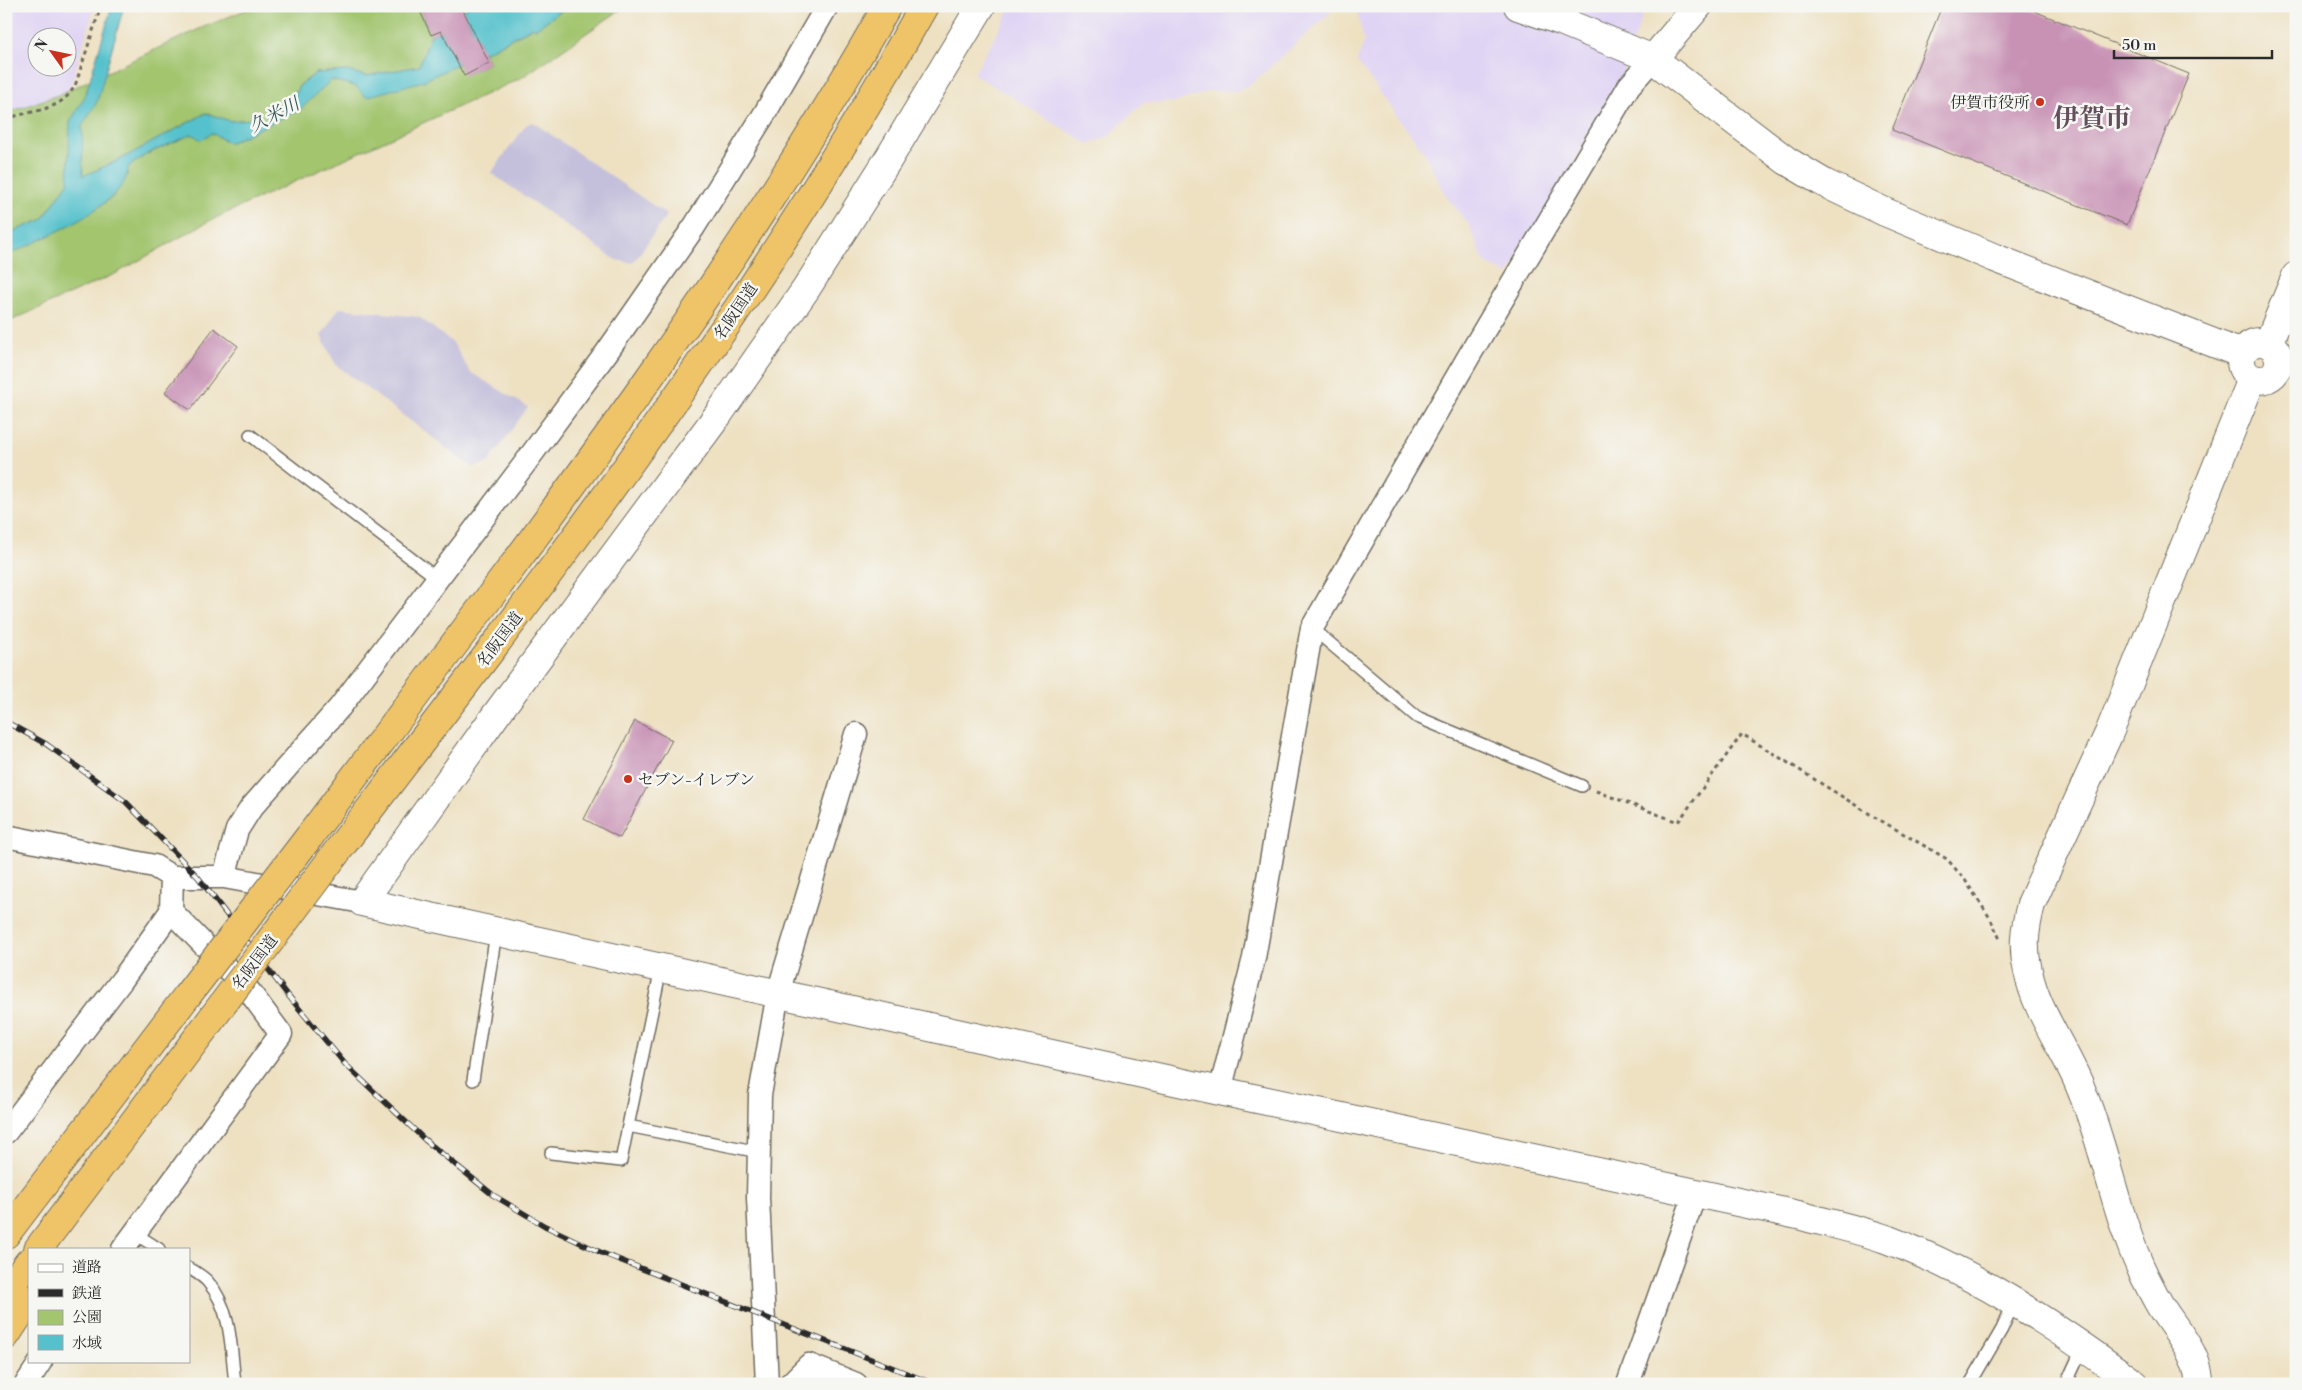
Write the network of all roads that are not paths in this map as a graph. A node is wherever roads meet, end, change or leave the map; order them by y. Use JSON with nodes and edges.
{"nodes":[{"id":1,"x":827,"y":6,"type":"edge"},
{"id":2,"x":887,"y":6,"type":"edge"},
{"id":3,"x":924,"y":6,"type":"edge"},
{"id":4,"x":980,"y":6,"type":"edge"},
{"id":5,"x":1518,"y":6,"type":"edge"},
{"id":6,"x":1698,"y":6,"type":"edge"},
{"id":7,"x":1653,"y":59,"type":"junction"},
{"id":8,"x":2296,"y":276,"type":"edge"},
{"id":9,"x":2268,"y":344,"type":"junction"},
{"id":10,"x":2242,"y":354,"type":"junction"},
{"id":11,"x":2287,"y":373,"type":"edge"},
{"id":12,"x":2252,"y":379,"type":"junction"},
{"id":13,"x":250,"y":435,"type":"dead end"},
{"id":14,"x":438,"y":580,"type":"junction"},
{"id":15,"x":1312,"y":628,"type":"junction"},
{"id":16,"x":856,"y":734,"type":"dead end"},
{"id":17,"x":1582,"y":786,"type":"road end"},
{"id":18,"x":6,"y":836,"type":"edge"},
{"id":19,"x":172,"y":877,"type":"junction"},
{"id":20,"x":224,"y":877,"type":"junction"},
{"id":21,"x":362,"y":902,"type":"junction"},
{"id":22,"x":170,"y":910,"type":"junction"},
{"id":23,"x":496,"y":933,"type":"junction"},
{"id":24,"x":661,"y":968,"type":"junction"},
{"id":25,"x":778,"y":993,"type":"junction"},
{"id":26,"x":186,"y":997,"type":"junction"},
{"id":27,"x":213,"y":1017,"type":"junction"},
{"id":28,"x":473,"y":1080,"type":"dead end"},
{"id":29,"x":1220,"y":1091,"type":"junction"},
{"id":30,"x":628,"y":1126,"type":"junction"},
{"id":31,"x":6,"y":1132,"type":"edge"},
{"id":32,"x":759,"y":1152,"type":"junction"},
{"id":33,"x":550,"y":1153,"type":"dead end"},
{"id":34,"x":1695,"y":1194,"type":"junction"},
{"id":35,"x":6,"y":1203,"type":"edge"},
{"id":36,"x":6,"y":1234,"type":"edge"},
{"id":37,"x":129,"y":1241,"type":"edge"},
{"id":38,"x":39,"y":1248,"type":"edge"},
{"id":39,"x":63,"y":1248,"type":"edge"},
{"id":40,"x":155,"y":1248,"type":"edge"},
{"id":41,"x":28,"y":1263,"type":"edge"},
{"id":42,"x":190,"y":1269,"type":"edge"},
{"id":43,"x":6,"y":1292,"type":"edge"},
{"id":44,"x":2014,"y":1301,"type":"junction"},
{"id":45,"x":28,"y":1302,"type":"edge"},
{"id":46,"x":6,"y":1335,"type":"edge"},
{"id":47,"x":2084,"y":1346,"type":"junction"},
{"id":48,"x":40,"y":1362,"type":"edge"},
{"id":49,"x":26,"y":1384,"type":"edge"},
{"id":50,"x":236,"y":1384,"type":"edge"},
{"id":51,"x":767,"y":1384,"type":"edge"},
{"id":52,"x":790,"y":1384,"type":"edge"},
{"id":53,"x":856,"y":1384,"type":"edge"},
{"id":54,"x":1628,"y":1384,"type":"edge"},
{"id":55,"x":1970,"y":1384,"type":"edge"},
{"id":56,"x":2066,"y":1384,"type":"edge"},
{"id":57,"x":2135,"y":1384,"type":"edge"},
{"id":58,"x":2199,"y":1384,"type":"edge"}],
"edges":[{"from":1,"to":14,"type":"street"},
{"from":2,"to":26,"type":"highway","name":"名阪国道","bridge":true},
{"from":3,"to":27,"type":"highway","name":"名阪国道","bridge":true},
{"from":4,"to":21,"type":"street"},
{"from":5,"to":7,"type":"street"},
{"from":6,"to":7,"type":"street"},
{"from":7,"to":10,"type":"street"},
{"from":7,"to":15,"type":"street"},
{"from":8,"to":9,"type":"street"},
{"from":9,"to":10,"type":"street"},
{"from":9,"to":11,"type":"street"},
{"from":10,"to":12,"type":"street"},
{"from":11,"to":12,"type":"street"},
{"from":12,"to":58,"type":"street"},
{"from":13,"to":14,"type":"lane"},
{"from":14,"to":20,"type":"street"},
{"from":15,"to":17,"type":"lane"},
{"from":15,"to":29,"type":"street"},
{"from":16,"to":25,"type":"street"},
{"from":18,"to":19,"type":"street"},
{"from":19,"to":20,"type":"street"},
{"from":19,"to":22,"type":"street"},
{"from":20,"to":21,"type":"street"},
{"from":21,"to":23,"type":"street"},
{"from":22,"to":31,"type":"street"},
{"from":22,"to":37,"type":"street"},
{"from":23,"to":24,"type":"street"},
{"from":23,"to":28,"type":"lane"},
{"from":24,"to":25,"type":"street"},
{"from":24,"to":30,"type":"lane"},
{"from":25,"to":29,"type":"street"},
{"from":25,"to":32,"type":"street"},
{"from":26,"to":35,"type":"highway"},
{"from":26,"to":36,"type":"highway","name":"名阪国道"},
{"from":27,"to":38,"type":"highway","name":"名阪国道"},
{"from":27,"to":39,"type":"highway"},
{"from":29,"to":34,"type":"street"},
{"from":30,"to":32,"type":"lane"},
{"from":30,"to":33,"type":"lane"},
{"from":32,"to":51,"type":"street"},
{"from":34,"to":44,"type":"street"},
{"from":34,"to":54,"type":"street"},
{"from":37,"to":40,"type":"lane"},
{"from":41,"to":43,"type":"highway"},
{"from":42,"to":50,"type":"lane"},
{"from":44,"to":47,"type":"street"},
{"from":44,"to":55,"type":"lane"},
{"from":45,"to":46,"type":"highway"},
{"from":47,"to":56,"type":"lane"},
{"from":47,"to":57,"type":"street"},
{"from":48,"to":49,"type":"street"},
{"from":52,"to":53,"type":"street"}]}
